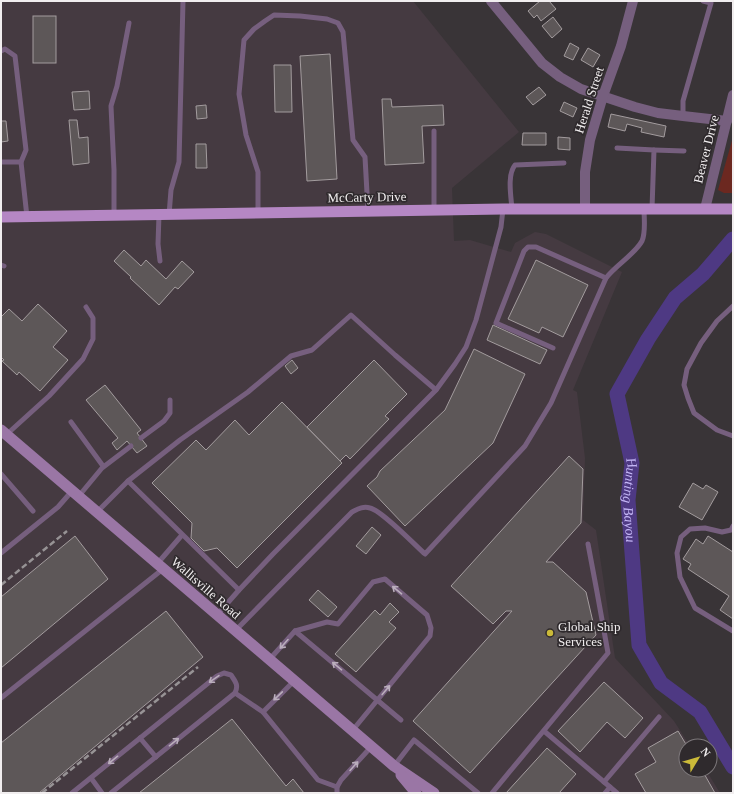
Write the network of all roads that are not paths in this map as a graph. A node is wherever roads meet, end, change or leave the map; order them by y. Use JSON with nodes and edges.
{"nodes":[{"id":1,"x":183,"y":1,"type":"edge"},
{"id":2,"x":491,"y":1,"type":"edge"},
{"id":3,"x":633,"y":1,"type":"edge"},
{"id":4,"x":703,"y":1,"type":"edge"},
{"id":5,"x":129,"y":23,"type":"dead end"},
{"id":6,"x":1,"y":51,"type":"edge"},
{"id":7,"x":733,"y":95,"type":"edge"},
{"id":8,"x":603,"y":96,"type":"junction"},
{"id":9,"x":683,"y":116,"type":"junction"},
{"id":10,"x":726,"y":121,"type":"junction"},
{"id":11,"x":434,"y":131,"type":"dead end"},
{"id":12,"x":617,"y":148,"type":"dead end"},
{"id":13,"x":654,"y":150,"type":"junction"},
{"id":14,"x":684,"y":151,"type":"dead end"},
{"id":15,"x":1,"y":162,"type":"edge"},
{"id":16,"x":21,"y":162,"type":"junction"},
{"id":17,"x":564,"y":163,"type":"dead end"},
{"id":18,"x":710,"y":208,"type":"junction"},
{"id":19,"x":507,"y":209,"type":"junction"},
{"id":20,"x":585,"y":209,"type":"junction"},
{"id":21,"x":648,"y":209,"type":"junction"},
{"id":22,"x":733,"y":209,"type":"edge"},
{"id":23,"x":434,"y":210,"type":"junction"},
{"id":24,"x":368,"y":211,"type":"junction"},
{"id":25,"x":258,"y":213,"type":"junction"},
{"id":26,"x":164,"y":215,"type":"junction"},
{"id":27,"x":114,"y":216,"type":"junction"},
{"id":28,"x":27,"y":217,"type":"junction"},
{"id":29,"x":1,"y":218,"type":"edge"},
{"id":30,"x":160,"y":261,"type":"dead end"},
{"id":31,"x":606,"y":278,"type":"junction"},
{"id":32,"x":733,"y":306,"type":"edge"},
{"id":33,"x":86,"y":307,"type":"dead end"},
{"id":34,"x":553,"y":348,"type":"dead end"},
{"id":35,"x":436,"y":390,"type":"junction"},
{"id":36,"x":170,"y":400,"type":"dead end"},
{"id":37,"x":71,"y":422,"type":"dead end"},
{"id":38,"x":4,"y":433,"type":"edge"},
{"id":39,"x":733,"y":436,"type":"edge"},
{"id":40,"x":141,"y":438,"type":"dead end"},
{"id":41,"x":131,"y":446,"type":"dead end"},
{"id":42,"x":103,"y":466,"type":"junction"},
{"id":43,"x":1,"y":474,"type":"edge"},
{"id":44,"x":128,"y":481,"type":"junction"},
{"id":45,"x":75,"y":494,"type":"junction"},
{"id":46,"x":32,"y":511,"type":"dead end"},
{"id":47,"x":97,"y":512,"type":"junction"},
{"id":48,"x":733,"y":526,"type":"edge"},
{"id":49,"x":182,"y":535,"type":"junction"},
{"id":50,"x":588,"y":544,"type":"dead end"},
{"id":51,"x":2,"y":550,"type":"edge"},
{"id":52,"x":160,"y":566,"type":"junction"},
{"id":53,"x":239,"y":590,"type":"junction"},
{"id":54,"x":217,"y":615,"type":"junction"},
{"id":55,"x":235,"y":631,"type":"junction"},
{"id":56,"x":295,"y":631,"type":"junction"},
{"id":57,"x":733,"y":631,"type":"edge"},
{"id":58,"x":269,"y":660,"type":"junction"},
{"id":59,"x":294,"y":681,"type":"junction"},
{"id":60,"x":236,"y":693,"type":"junction"},
{"id":61,"x":1,"y":698,"type":"edge"},
{"id":62,"x":377,"y":700,"type":"junction"},
{"id":63,"x":263,"y":712,"type":"junction"},
{"id":64,"x":659,"y":717,"type":"dead end"},
{"id":65,"x":401,"y":720,"type":"dead end"},
{"id":66,"x":352,"y":731,"type":"junction"},
{"id":67,"x":544,"y":731,"type":"junction"},
{"id":68,"x":140,"y":738,"type":"junction"},
{"id":69,"x":371,"y":747,"type":"junction"},
{"id":70,"x":156,"y":757,"type":"junction"},
{"id":71,"x":394,"y":766,"type":"junction"},
{"id":72,"x":91,"y":778,"type":"junction"},
{"id":73,"x":604,"y":782,"type":"junction"},
{"id":74,"x":337,"y":787,"type":"junction"},
{"id":75,"x":610,"y":787,"type":"junction"},
{"id":76,"x":72,"y":793,"type":"edge"},
{"id":77,"x":102,"y":793,"type":"edge"},
{"id":78,"x":111,"y":793,"type":"edge"},
{"id":79,"x":337,"y":793,"type":"edge"},
{"id":80,"x":416,"y":793,"type":"edge"},
{"id":81,"x":434,"y":793,"type":"edge"},
{"id":82,"x":478,"y":793,"type":"edge"},
{"id":83,"x":492,"y":793,"type":"edge"},
{"id":84,"x":605,"y":793,"type":"edge"},
{"id":85,"x":617,"y":793,"type":"edge"}],
"edges":[{"from":1,"to":26,"type":"lane"},
{"from":2,"to":8,"type":"street"},
{"from":3,"to":8,"type":"street","name":"Herald Street"},
{"from":4,"to":9,"type":"lane"},
{"from":5,"to":27,"type":"lane"},
{"from":6,"to":16,"type":"lane"},
{"from":7,"to":10,"type":"street","name":"Beaver Drive"},
{"from":8,"to":9,"type":"street"},
{"from":8,"to":20,"type":"street","name":"Herald Street"},
{"from":9,"to":10,"type":"street"},
{"from":10,"to":18,"type":"street","name":"Beaver Drive"},
{"from":11,"to":23,"type":"lane"},
{"from":12,"to":13,"type":"lane"},
{"from":13,"to":14,"type":"lane"},
{"from":13,"to":21,"type":"lane"},
{"from":15,"to":16,"type":"lane"},
{"from":16,"to":28,"type":"lane"},
{"from":17,"to":19,"type":"lane"},
{"from":18,"to":21,"type":"main road","name":"McCarty Drive"},
{"from":18,"to":22,"type":"main road","name":"McCarty Drive"},
{"from":19,"to":20,"type":"main road","name":"McCarty Drive"},
{"from":19,"to":23,"type":"main road","name":"McCarty Drive"},
{"from":19,"to":35,"type":"lane"},
{"from":20,"to":21,"type":"main road","name":"McCarty Drive"},
{"from":21,"to":31,"type":"lane"},
{"from":23,"to":24,"type":"main road","name":"McCarty Drive"},
{"from":24,"to":25,"type":"main road","name":"McCarty Drive"},
{"from":24,"to":25,"type":"lane"},
{"from":25,"to":26,"type":"main road","name":"McCarty Drive"},
{"from":26,"to":27,"type":"main road","name":"McCarty Drive"},
{"from":26,"to":30,"type":"lane"},
{"from":27,"to":28,"type":"main road","name":"McCarty Drive"},
{"from":28,"to":29,"type":"main road","name":"McCarty Drive"},
{"from":31,"to":34,"type":"lane"},
{"from":31,"to":55,"type":"lane"},
{"from":32,"to":39,"type":"lane"},
{"from":33,"to":38,"type":"lane"},
{"from":35,"to":44,"type":"lane"},
{"from":35,"to":53,"type":"lane"},
{"from":36,"to":40,"type":"lane"},
{"from":37,"to":42,"type":"lane"},
{"from":38,"to":45,"type":"main road","name":"Wallisville Road"},
{"from":41,"to":42,"type":"lane"},
{"from":42,"to":45,"type":"lane"},
{"from":43,"to":46,"type":"lane"},
{"from":44,"to":47,"type":"lane"},
{"from":44,"to":49,"type":"lane"},
{"from":45,"to":47,"type":"main road","name":"Wallisville Road"},
{"from":45,"to":51,"type":"lane"},
{"from":47,"to":52,"type":"main road","name":"Wallisville Road"},
{"from":48,"to":57,"type":"lane"},
{"from":49,"to":52,"type":"lane"},
{"from":49,"to":53,"type":"lane"},
{"from":50,"to":67,"type":"lane"},
{"from":52,"to":54,"type":"main road","name":"Wallisville Road"},
{"from":52,"to":61,"type":"lane"},
{"from":53,"to":54,"type":"lane"},
{"from":54,"to":55,"type":"main road","name":"Wallisville Road"},
{"from":55,"to":58,"type":"main road","name":"Wallisville Road"},
{"from":56,"to":58,"type":"lane","one_way":true},
{"from":62,"to":56,"type":"lane","one_way":true},
{"from":62,"to":56,"type":"lane","one_way":true},
{"from":58,"to":59,"type":"main road","name":"Wallisville Road"},
{"from":59,"to":63,"type":"lane","one_way":true},
{"from":59,"to":66,"type":"main road","name":"Wallisville Road"},
{"from":60,"to":63,"type":"lane"},
{"from":60,"to":68,"type":"lane","one_way":true},
{"from":70,"to":60,"type":"lane","one_way":true},
{"from":62,"to":65,"type":"lane"},
{"from":62,"to":66,"type":"lane"},
{"from":63,"to":74,"type":"lane"},
{"from":64,"to":73,"type":"lane"},
{"from":66,"to":69,"type":"main road","name":"Wallisville Road"},
{"from":67,"to":73,"type":"lane"},
{"from":67,"to":83,"type":"lane"},
{"from":68,"to":70,"type":"lane"},
{"from":68,"to":72,"type":"lane","one_way":true},
{"from":69,"to":71,"type":"main road","name":"Wallisville Road"},
{"from":74,"to":69,"type":"lane","one_way":true},
{"from":70,"to":78,"type":"lane"},
{"from":71,"to":80,"type":"main road","name":"Wallisville Road"},
{"from":71,"to":81,"type":"main road","name":"Wallisville Road"},
{"from":71,"to":82,"type":"lane"},
{"from":72,"to":76,"type":"lane"},
{"from":72,"to":77,"type":"lane"},
{"from":73,"to":75,"type":"lane"},
{"from":74,"to":79,"type":"lane"},
{"from":75,"to":84,"type":"lane"},
{"from":75,"to":85,"type":"lane"}]}
